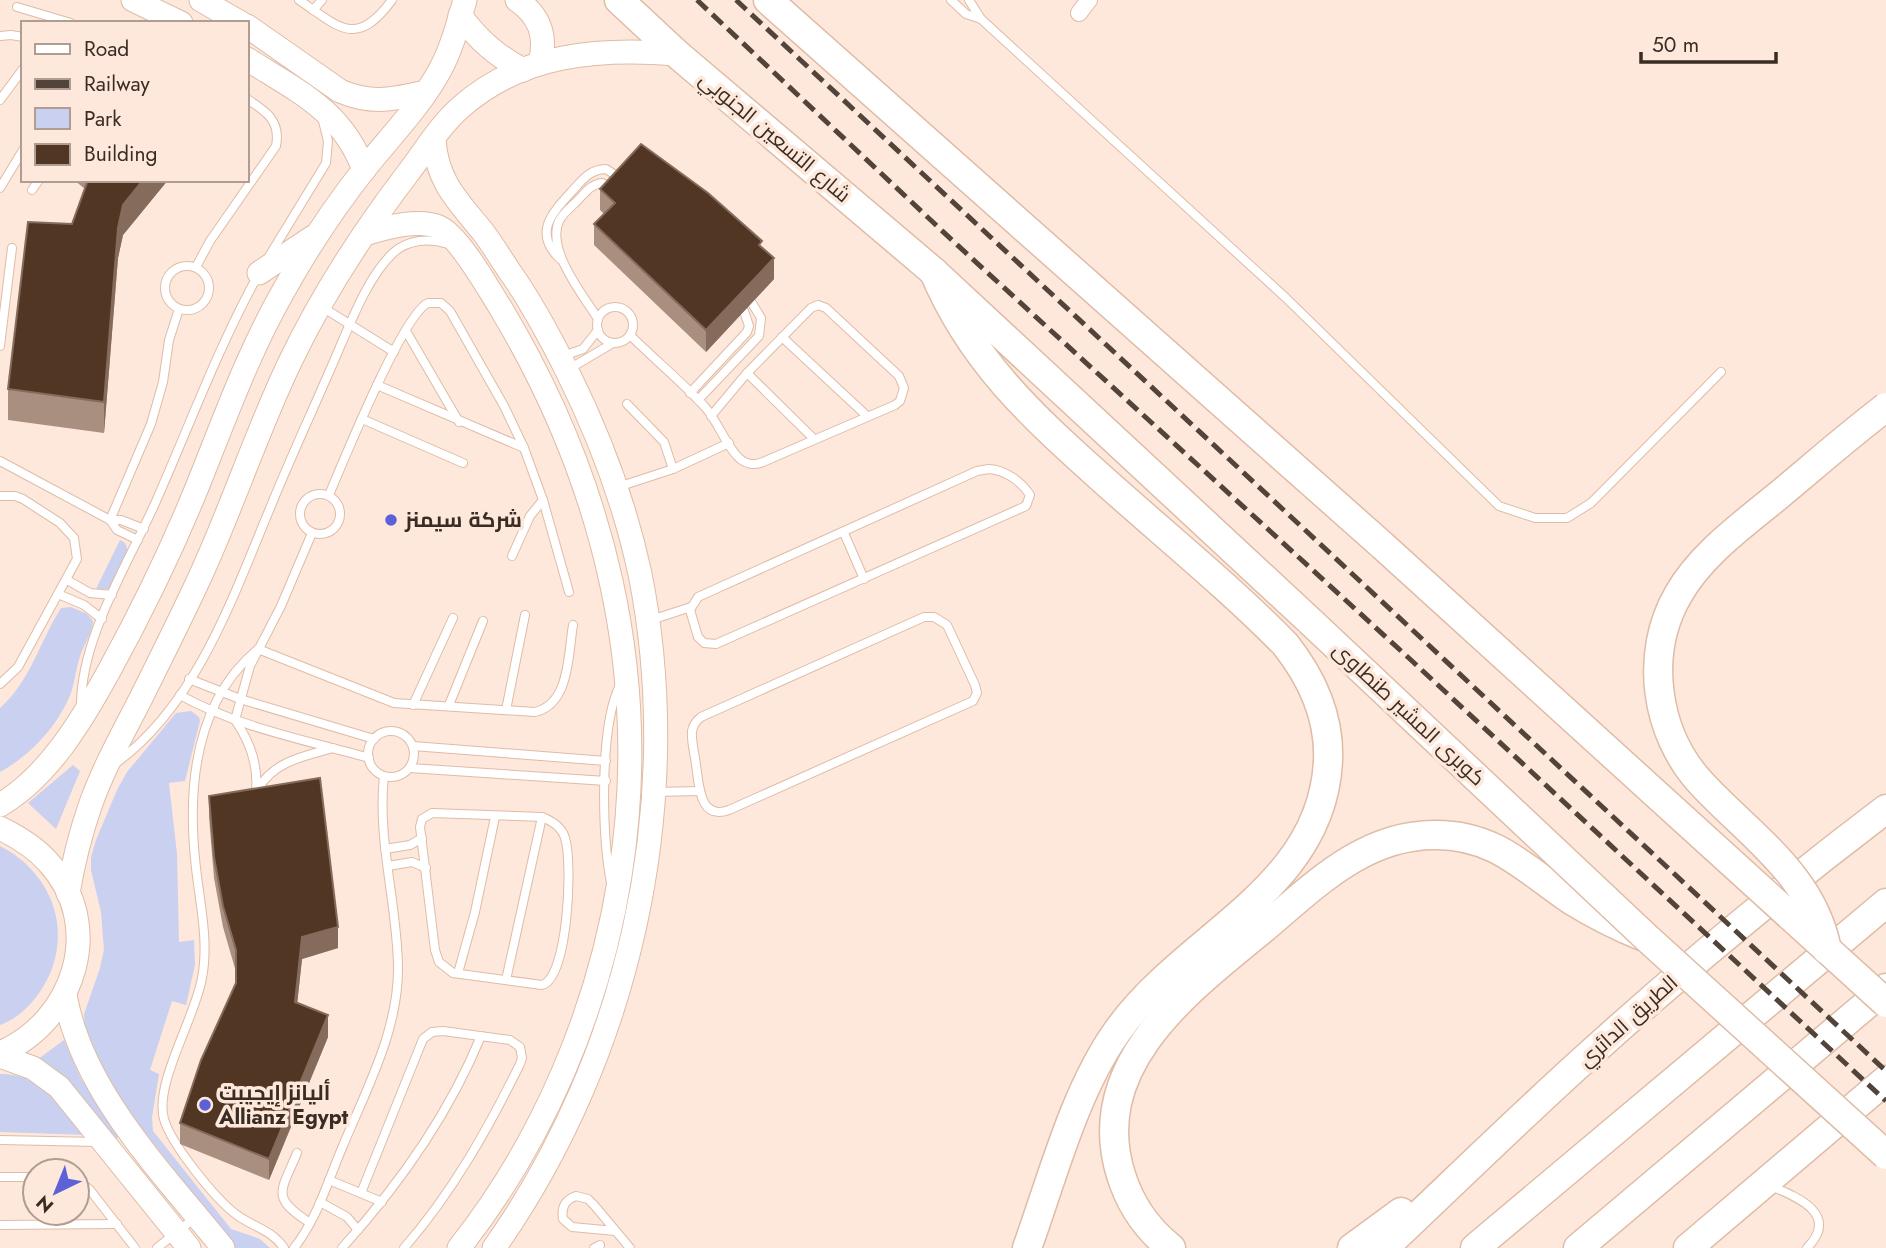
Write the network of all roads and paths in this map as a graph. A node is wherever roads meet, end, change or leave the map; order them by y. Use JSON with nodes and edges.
{"nodes":[{"id":1,"x":132,"y":0,"type":"edge"},
{"id":2,"x":201,"y":0,"type":"edge"},
{"id":3,"x":322,"y":0,"type":"edge"},
{"id":4,"x":392,"y":0,"type":"edge"},
{"id":5,"x":517,"y":0,"type":"edge"},
{"id":6,"x":619,"y":0,"type":"edge"},
{"id":7,"x":768,"y":0,"type":"edge"},
{"id":8,"x":951,"y":0,"type":"edge"},
{"id":9,"x":969,"y":0,"type":"edge"},
{"id":10,"x":302,"y":1,"type":"edge"},
{"id":11,"x":465,"y":5,"type":"edge"},
{"id":12,"x":17,"y":7,"type":"dead end"},
{"id":13,"x":313,"y":10,"type":"junction"},
{"id":14,"x":981,"y":19,"type":"junction"},
{"id":15,"x":170,"y":20,"type":"edge"},
{"id":16,"x":64,"y":21,"type":"edge"},
{"id":17,"x":238,"y":21,"type":"edge"},
{"id":18,"x":248,"y":27,"type":"edge"},
{"id":19,"x":0,"y":36,"type":"edge"},
{"id":20,"x":21,"y":37,"type":"edge"},
{"id":21,"x":677,"y":54,"type":"junction"},
{"id":22,"x":248,"y":60,"type":"edge"},
{"id":23,"x":532,"y":66,"type":"junction"},
{"id":24,"x":21,"y":72,"type":"edge"},
{"id":25,"x":426,"y":92,"type":"junction"},
{"id":26,"x":304,"y":96,"type":"junction"},
{"id":27,"x":0,"y":100,"type":"edge"},
{"id":28,"x":248,"y":100,"type":"edge"},
{"id":29,"x":434,"y":139,"type":"junction"},
{"id":30,"x":21,"y":153,"type":"edge"},
{"id":31,"x":364,"y":170,"type":"junction"},
{"id":32,"x":38,"y":182,"type":"edge"},
{"id":33,"x":625,"y":183,"type":"edge"},
{"id":34,"x":0,"y":188,"type":"edge"},
{"id":35,"x":32,"y":190,"type":"dead end"},
{"id":36,"x":617,"y":191,"type":"edge"},
{"id":37,"x":318,"y":233,"type":"junction"},
{"id":38,"x":364,"y":234,"type":"junction"},
{"id":39,"x":12,"y":248,"type":"dead end"},
{"id":40,"x":464,"y":253,"type":"junction"},
{"id":41,"x":563,"y":261,"type":"junction"},
{"id":42,"x":196,"y":267,"type":"junction"},
{"id":43,"x":934,"y":272,"type":"junction"},
{"id":44,"x":259,"y":273,"type":"junction"},
{"id":45,"x":4,"y":287,"type":"edge"},
{"id":46,"x":752,"y":303,"type":"edge"},
{"id":47,"x":320,"y":305,"type":"junction"},
{"id":48,"x":179,"y":309,"type":"junction"},
{"id":49,"x":744,"y":311,"type":"edge"},
{"id":50,"x":598,"y":319,"type":"junction"},
{"id":51,"x":349,"y":324,"type":"junction"},
{"id":52,"x":598,"y":330,"type":"junction"},
{"id":53,"x":406,"y":331,"type":"junction"},
{"id":54,"x":630,"y":335,"type":"junction"},
{"id":55,"x":782,"y":337,"type":"junction"},
{"id":56,"x":613,"y":342,"type":"junction"},
{"id":57,"x":0,"y":346,"type":"edge"},
{"id":58,"x":394,"y":352,"type":"junction"},
{"id":59,"x":563,"y":363,"type":"junction"},
{"id":60,"x":1721,"y":372,"type":"dead end"},
{"id":61,"x":747,"y":373,"type":"junction"},
{"id":62,"x":377,"y":385,"type":"junction"},
{"id":63,"x":690,"y":393,"type":"junction"},
{"id":64,"x":698,"y":400,"type":"junction"},
{"id":65,"x":627,"y":404,"type":"dead end"},
{"id":66,"x":1886,"y":407,"type":"edge"},
{"id":67,"x":711,"y":416,"type":"junction"},
{"id":68,"x":867,"y":416,"type":"junction"},
{"id":69,"x":362,"y":419,"type":"junction"},
{"id":70,"x":459,"y":422,"type":"junction"},
{"id":71,"x":814,"y":439,"type":"junction"},
{"id":72,"x":729,"y":443,"type":"junction"},
{"id":73,"x":524,"y":448,"type":"junction"},
{"id":74,"x":0,"y":461,"type":"edge"},
{"id":75,"x":463,"y":463,"type":"dead end"},
{"id":76,"x":673,"y":469,"type":"junction"},
{"id":77,"x":615,"y":488,"type":"junction"},
{"id":78,"x":329,"y":495,"type":"junction"},
{"id":79,"x":0,"y":496,"type":"edge"},
{"id":80,"x":543,"y":500,"type":"junction"},
{"id":81,"x":110,"y":520,"type":"junction"},
{"id":82,"x":144,"y":529,"type":"junction"},
{"id":83,"x":312,"y":533,"type":"junction"},
{"id":84,"x":844,"y":533,"type":"junction"},
{"id":85,"x":138,"y":540,"type":"junction"},
{"id":86,"x":512,"y":556,"type":"dead end"},
{"id":87,"x":864,"y":579,"type":"junction"},
{"id":88,"x":67,"y":580,"type":"junction"},
{"id":89,"x":569,"y":592,"type":"dead end"},
{"id":90,"x":58,"y":594,"type":"junction"},
{"id":91,"x":112,"y":595,"type":"junction"},
{"id":92,"x":691,"y":607,"type":"junction"},
{"id":93,"x":525,"y":615,"type":"dead end"},
{"id":94,"x":453,"y":618,"type":"dead end"},
{"id":95,"x":102,"y":619,"type":"junction"},
{"id":96,"x":483,"y":621,"type":"dead end"},
{"id":97,"x":648,"y":621,"type":"junction"},
{"id":98,"x":573,"y":625,"type":"dead end"},
{"id":99,"x":258,"y":649,"type":"junction"},
{"id":100,"x":653,"y":670,"type":"junction"},
{"id":101,"x":627,"y":673,"type":"junction"},
{"id":102,"x":189,"y":679,"type":"junction"},
{"id":103,"x":0,"y":684,"type":"edge"},
{"id":104,"x":220,"y":692,"type":"junction"},
{"id":105,"x":180,"y":695,"type":"junction"},
{"id":106,"x":240,"y":699,"type":"junction"},
{"id":107,"x":413,"y":705,"type":"junction"},
{"id":108,"x":449,"y":705,"type":"junction"},
{"id":109,"x":506,"y":710,"type":"junction"},
{"id":110,"x":211,"y":711,"type":"junction"},
{"id":111,"x":82,"y":719,"type":"junction"},
{"id":112,"x":235,"y":719,"type":"junction"},
{"id":113,"x":374,"y":739,"type":"junction"},
{"id":114,"x":413,"y":746,"type":"junction"},
{"id":115,"x":333,"y":748,"type":"junction"},
{"id":116,"x":369,"y":758,"type":"junction"},
{"id":117,"x":606,"y":761,"type":"junction"},
{"id":118,"x":410,"y":768,"type":"junction"},
{"id":119,"x":105,"y":771,"type":"junction"},
{"id":120,"x":384,"y":776,"type":"junction"},
{"id":121,"x":606,"y":781,"type":"junction"},
{"id":122,"x":257,"y":791,"type":"junction"},
{"id":123,"x":700,"y":791,"type":"junction"},
{"id":124,"x":654,"y":792,"type":"junction"},
{"id":125,"x":0,"y":806,"type":"edge"},
{"id":126,"x":1886,"y":809,"type":"edge"},
{"id":127,"x":254,"y":810,"type":"edge"},
{"id":128,"x":495,"y":817,"type":"junction"},
{"id":129,"x":542,"y":817,"type":"junction"},
{"id":130,"x":0,"y":828,"type":"edge"},
{"id":131,"x":422,"y":838,"type":"junction"},
{"id":132,"x":386,"y":849,"type":"junction"},
{"id":133,"x":388,"y":866,"type":"junction"},
{"id":134,"x":426,"y":868,"type":"junction"},
{"id":135,"x":68,"y":893,"type":"junction"},
{"id":136,"x":615,"y":902,"type":"junction"},
{"id":137,"x":1886,"y":903,"type":"edge"},
{"id":138,"x":1647,"y":938,"type":"junction"},
{"id":139,"x":1827,"y":950,"type":"junction"},
{"id":140,"x":458,"y":973,"type":"junction"},
{"id":141,"x":506,"y":980,"type":"junction"},
{"id":142,"x":1886,"y":988,"type":"edge"},
{"id":143,"x":65,"y":995,"type":"junction"},
{"id":144,"x":1886,"y":1003,"type":"edge"},
{"id":145,"x":481,"y":1036,"type":"junction"},
{"id":146,"x":0,"y":1055,"type":"edge"},
{"id":147,"x":1886,"y":1080,"type":"edge"},
{"id":148,"x":0,"y":1140,"type":"edge"},
{"id":149,"x":106,"y":1142,"type":"junction"},
{"id":150,"x":297,"y":1153,"type":"dead end"},
{"id":151,"x":1886,"y":1155,"type":"edge"},
{"id":152,"x":0,"y":1177,"type":"edge"},
{"id":153,"x":21,"y":1177,"type":"edge"},
{"id":154,"x":329,"y":1180,"type":"junction"},
{"id":155,"x":1765,"y":1183,"type":"junction"},
{"id":156,"x":1450,"y":1186,"type":"junction"},
{"id":157,"x":91,"y":1191,"type":"edge"},
{"id":158,"x":361,"y":1193,"type":"junction"},
{"id":159,"x":320,"y":1202,"type":"junction"},
{"id":160,"x":382,"y":1202,"type":"junction"},
{"id":161,"x":198,"y":1216,"type":"junction"},
{"id":162,"x":310,"y":1223,"type":"junction"},
{"id":163,"x":0,"y":1224,"type":"edge"},
{"id":164,"x":117,"y":1224,"type":"junction"},
{"id":165,"x":358,"y":1230,"type":"junction"},
{"id":166,"x":615,"y":1231,"type":"junction"},
{"id":167,"x":183,"y":1240,"type":"edge"},
{"id":168,"x":495,"y":1247,"type":"edge"},
{"id":169,"x":135,"y":1248,"type":"edge"},
{"id":170,"x":157,"y":1248,"type":"edge"},
{"id":171,"x":223,"y":1248,"type":"edge"},
{"id":172,"x":284,"y":1248,"type":"edge"},
{"id":173,"x":294,"y":1248,"type":"edge"},
{"id":174,"x":342,"y":1248,"type":"edge"},
{"id":175,"x":404,"y":1248,"type":"edge"},
{"id":176,"x":459,"y":1248,"type":"edge"},
{"id":177,"x":630,"y":1248,"type":"edge"},
{"id":178,"x":1027,"y":1248,"type":"edge"},
{"id":179,"x":1171,"y":1248,"type":"edge"},
{"id":180,"x":1352,"y":1248,"type":"edge"},
{"id":181,"x":1384,"y":1248,"type":"edge"},
{"id":182,"x":1475,"y":1248,"type":"edge"},
{"id":183,"x":1578,"y":1248,"type":"edge"},
{"id":184,"x":1688,"y":1248,"type":"edge"},
{"id":185,"x":1807,"y":1248,"type":"edge"}],
"edges":[{"from":1,"to":15,"type":"street"},
{"from":2,"to":17,"type":"street"},
{"from":3,"to":13,"type":"lane"},
{"from":4,"to":13,"type":"lane"},
{"from":5,"to":23,"type":"street"},
{"from":6,"to":21,"type":"highway","name":"شارع التسعين الجنوبي"},
{"from":7,"to":139,"type":"highway","bridge":true},
{"from":8,"to":14,"type":"lane"},
{"from":9,"to":14,"type":"lane"},
{"from":10,"to":13,"type":"lane"},
{"from":11,"to":23,"type":"street"},
{"from":11,"to":25,"type":"street"},
{"from":12,"to":16,"type":"lane"},
{"from":14,"to":60,"type":"lane"},
{"from":18,"to":25,"type":"street"},
{"from":19,"to":20,"type":"lane"},
{"from":21,"to":23,"type":"street"},
{"from":21,"to":43,"type":"highway","name":"شارع التسعين الجنوبي"},
{"from":22,"to":26,"type":"street"},
{"from":23,"to":29,"type":"street"},
{"from":24,"to":27,"type":"lane"},
{"from":25,"to":31,"type":"street"},
{"from":26,"to":31,"type":"street"},
{"from":26,"to":44,"type":"lane"},
{"from":28,"to":42,"type":"lane"},
{"from":29,"to":38,"type":"street"},
{"from":29,"to":59,"type":"street"},
{"from":30,"to":34,"type":"lane"},
{"from":31,"to":37,"type":"street"},
{"from":32,"to":35,"type":"lane"},
{"from":33,"to":41,"type":"lane"},
{"from":36,"to":41,"type":"lane"},
{"from":37,"to":44,"type":"street"},
{"from":37,"to":111,"type":"street"},
{"from":38,"to":40,"type":"street"},
{"from":38,"to":47,"type":"street"},
{"from":39,"to":45,"type":"lane"},
{"from":40,"to":51,"type":"lane"},
{"from":40,"to":101,"type":"street"},
{"from":41,"to":50,"type":"lane"},
{"from":42,"to":48,"type":"lane"},
{"from":42,"to":48,"type":"lane"},
{"from":43,"to":138,"type":"highway","name":"كوبرى المشير طنطاوى","bridge":true},
{"from":43,"to":178,"type":"highway"},
{"from":44,"to":82,"type":"lane"},
{"from":45,"to":57,"type":"lane"},
{"from":46,"to":64,"type":"lane"},
{"from":47,"to":51,"type":"lane"},
{"from":47,"to":119,"type":"street"},
{"from":48,"to":81,"type":"lane"},
{"from":49,"to":63,"type":"lane"},
{"from":50,"to":52,"type":"lane"},
{"from":50,"to":54,"type":"lane"},
{"from":51,"to":58,"type":"lane"},
{"from":51,"to":102,"type":"lane"},
{"from":52,"to":56,"type":"lane"},
{"from":52,"to":59,"type":"lane"},
{"from":53,"to":58,"type":"lane"},
{"from":53,"to":70,"type":"lane"},
{"from":53,"to":73,"type":"lane"},
{"from":54,"to":56,"type":"lane"},
{"from":54,"to":63,"type":"lane"},
{"from":55,"to":61,"type":"lane"},
{"from":55,"to":68,"type":"lane"},
{"from":55,"to":68,"type":"lane"},
{"from":56,"to":59,"type":"lane"},
{"from":58,"to":62,"type":"lane"},
{"from":59,"to":77,"type":"street"},
{"from":61,"to":67,"type":"lane"},
{"from":61,"to":71,"type":"lane"},
{"from":62,"to":69,"type":"lane"},
{"from":62,"to":70,"type":"lane"},
{"from":63,"to":64,"type":"lane"},
{"from":64,"to":67,"type":"lane"},
{"from":65,"to":76,"type":"lane"},
{"from":66,"to":139,"type":"highway","bridge":true},
{"from":67,"to":72,"type":"lane"},
{"from":68,"to":71,"type":"lane"},
{"from":69,"to":75,"type":"lane"},
{"from":69,"to":78,"type":"lane"},
{"from":70,"to":73,"type":"lane"},
{"from":71,"to":72,"type":"lane"},
{"from":72,"to":76,"type":"lane"},
{"from":73,"to":80,"type":"lane"},
{"from":74,"to":81,"type":"lane"},
{"from":76,"to":77,"type":"lane"},
{"from":77,"to":97,"type":"street"},
{"from":78,"to":83,"type":"lane"},
{"from":78,"to":83,"type":"lane"},
{"from":79,"to":88,"type":"lane"},
{"from":80,"to":86,"type":"lane"},
{"from":80,"to":89,"type":"lane"},
{"from":81,"to":82,"type":"lane"},
{"from":81,"to":85,"type":"lane"},
{"from":82,"to":85,"type":"lane"},
{"from":83,"to":99,"type":"lane"},
{"from":84,"to":87,"type":"lane"},
{"from":84,"to":87,"type":"lane"},
{"from":84,"to":92,"type":"lane"},
{"from":85,"to":91,"type":"lane"},
{"from":87,"to":92,"type":"lane"},
{"from":88,"to":90,"type":"lane"},
{"from":88,"to":91,"type":"lane"},
{"from":90,"to":95,"type":"lane"},
{"from":90,"to":103,"type":"lane"},
{"from":91,"to":95,"type":"lane"},
{"from":92,"to":97,"type":"lane"},
{"from":93,"to":109,"type":"lane"},
{"from":94,"to":107,"type":"lane"},
{"from":95,"to":111,"type":"lane"},
{"from":96,"to":108,"type":"lane"},
{"from":97,"to":100,"type":"street"},
{"from":98,"to":109,"type":"lane"},
{"from":99,"to":104,"type":"lane"},
{"from":99,"to":106,"type":"lane"},
{"from":99,"to":107,"type":"lane"},
{"from":100,"to":101,"type":"street"},
{"from":100,"to":124,"type":"street"},
{"from":101,"to":117,"type":"lane"},
{"from":101,"to":136,"type":"street"},
{"from":102,"to":104,"type":"lane"},
{"from":102,"to":105,"type":"lane"},
{"from":104,"to":106,"type":"lane"},
{"from":104,"to":110,"type":"lane"},
{"from":105,"to":110,"type":"lane"},
{"from":105,"to":119,"type":"lane"},
{"from":106,"to":112,"type":"lane"},
{"from":106,"to":113,"type":"lane"},
{"from":107,"to":108,"type":"lane"},
{"from":108,"to":109,"type":"lane"},
{"from":110,"to":112,"type":"lane"},
{"from":110,"to":172,"type":"lane"},
{"from":111,"to":125,"type":"street"},
{"from":112,"to":115,"type":"lane"},
{"from":112,"to":122,"type":"lane"},
{"from":113,"to":114,"type":"lane"},
{"from":113,"to":116,"type":"lane"},
{"from":114,"to":117,"type":"lane"},
{"from":114,"to":118,"type":"lane"},
{"from":115,"to":116,"type":"lane"},
{"from":115,"to":122,"type":"lane"},
{"from":116,"to":120,"type":"lane"},
{"from":117,"to":121,"type":"lane"},
{"from":118,"to":120,"type":"lane"},
{"from":118,"to":121,"type":"lane"},
{"from":119,"to":135,"type":"street"},
{"from":120,"to":132,"type":"lane"},
{"from":121,"to":136,"type":"lane"},
{"from":122,"to":127,"type":"lane"},
{"from":123,"to":123,"type":"lane"},
{"from":123,"to":124,"type":"lane"},
{"from":124,"to":168,"type":"street"},
{"from":126,"to":156,"type":"highway","name":"الطريق الدائري"},
{"from":128,"to":129,"type":"lane"},
{"from":128,"to":131,"type":"lane"},
{"from":128,"to":140,"type":"lane"},
{"from":129,"to":141,"type":"lane"},
{"from":129,"to":141,"type":"lane"},
{"from":130,"to":135,"type":"street"},
{"from":131,"to":132,"type":"lane"},
{"from":131,"to":134,"type":"lane"},
{"from":132,"to":133,"type":"lane"},
{"from":133,"to":134,"type":"lane"},
{"from":133,"to":154,"type":"lane"},
{"from":134,"to":140,"type":"lane"},
{"from":135,"to":143,"type":"street"},
{"from":136,"to":176,"type":"street"},
{"from":137,"to":182,"type":"highway"},
{"from":138,"to":151,"type":"highway","name":"كوبرى المشير طنطاوى","bridge":true},
{"from":138,"to":179,"type":"highway"},
{"from":139,"to":144,"type":"highway","bridge":true},
{"from":140,"to":141,"type":"lane"},
{"from":142,"to":183,"type":"highway"},
{"from":143,"to":146,"type":"street"},
{"from":143,"to":161,"type":"street"},
{"from":145,"to":158,"type":"lane"},
{"from":145,"to":160,"type":"lane"},
{"from":145,"to":175,"type":"lane"},
{"from":146,"to":149,"type":"street"},
{"from":147,"to":155,"type":"highway"},
{"from":148,"to":149,"type":"lane"},
{"from":149,"to":167,"type":"street"},
{"from":150,"to":162,"type":"lane"},
{"from":152,"to":153,"type":"lane"},
{"from":154,"to":158,"type":"lane"},
{"from":154,"to":159,"type":"lane"},
{"from":155,"to":184,"type":"highway"},
{"from":155,"to":185,"type":"lane"},
{"from":156,"to":180,"type":"highway"},
{"from":156,"to":181,"type":"highway","name":"الطريق الدائري"},
{"from":157,"to":164,"type":"lane"},
{"from":158,"to":160,"type":"lane"},
{"from":159,"to":162,"type":"lane"},
{"from":159,"to":165,"type":"lane"},
{"from":160,"to":165,"type":"lane"},
{"from":161,"to":167,"type":"lane"},
{"from":161,"to":171,"type":"street"},
{"from":162,"to":173,"type":"lane"},
{"from":163,"to":164,"type":"lane"},
{"from":164,"to":169,"type":"lane"},
{"from":165,"to":174,"type":"lane"},
{"from":166,"to":166,"type":"lane"},
{"from":166,"to":177,"type":"lane"},
{"from":167,"to":170,"type":"lane"}]}
